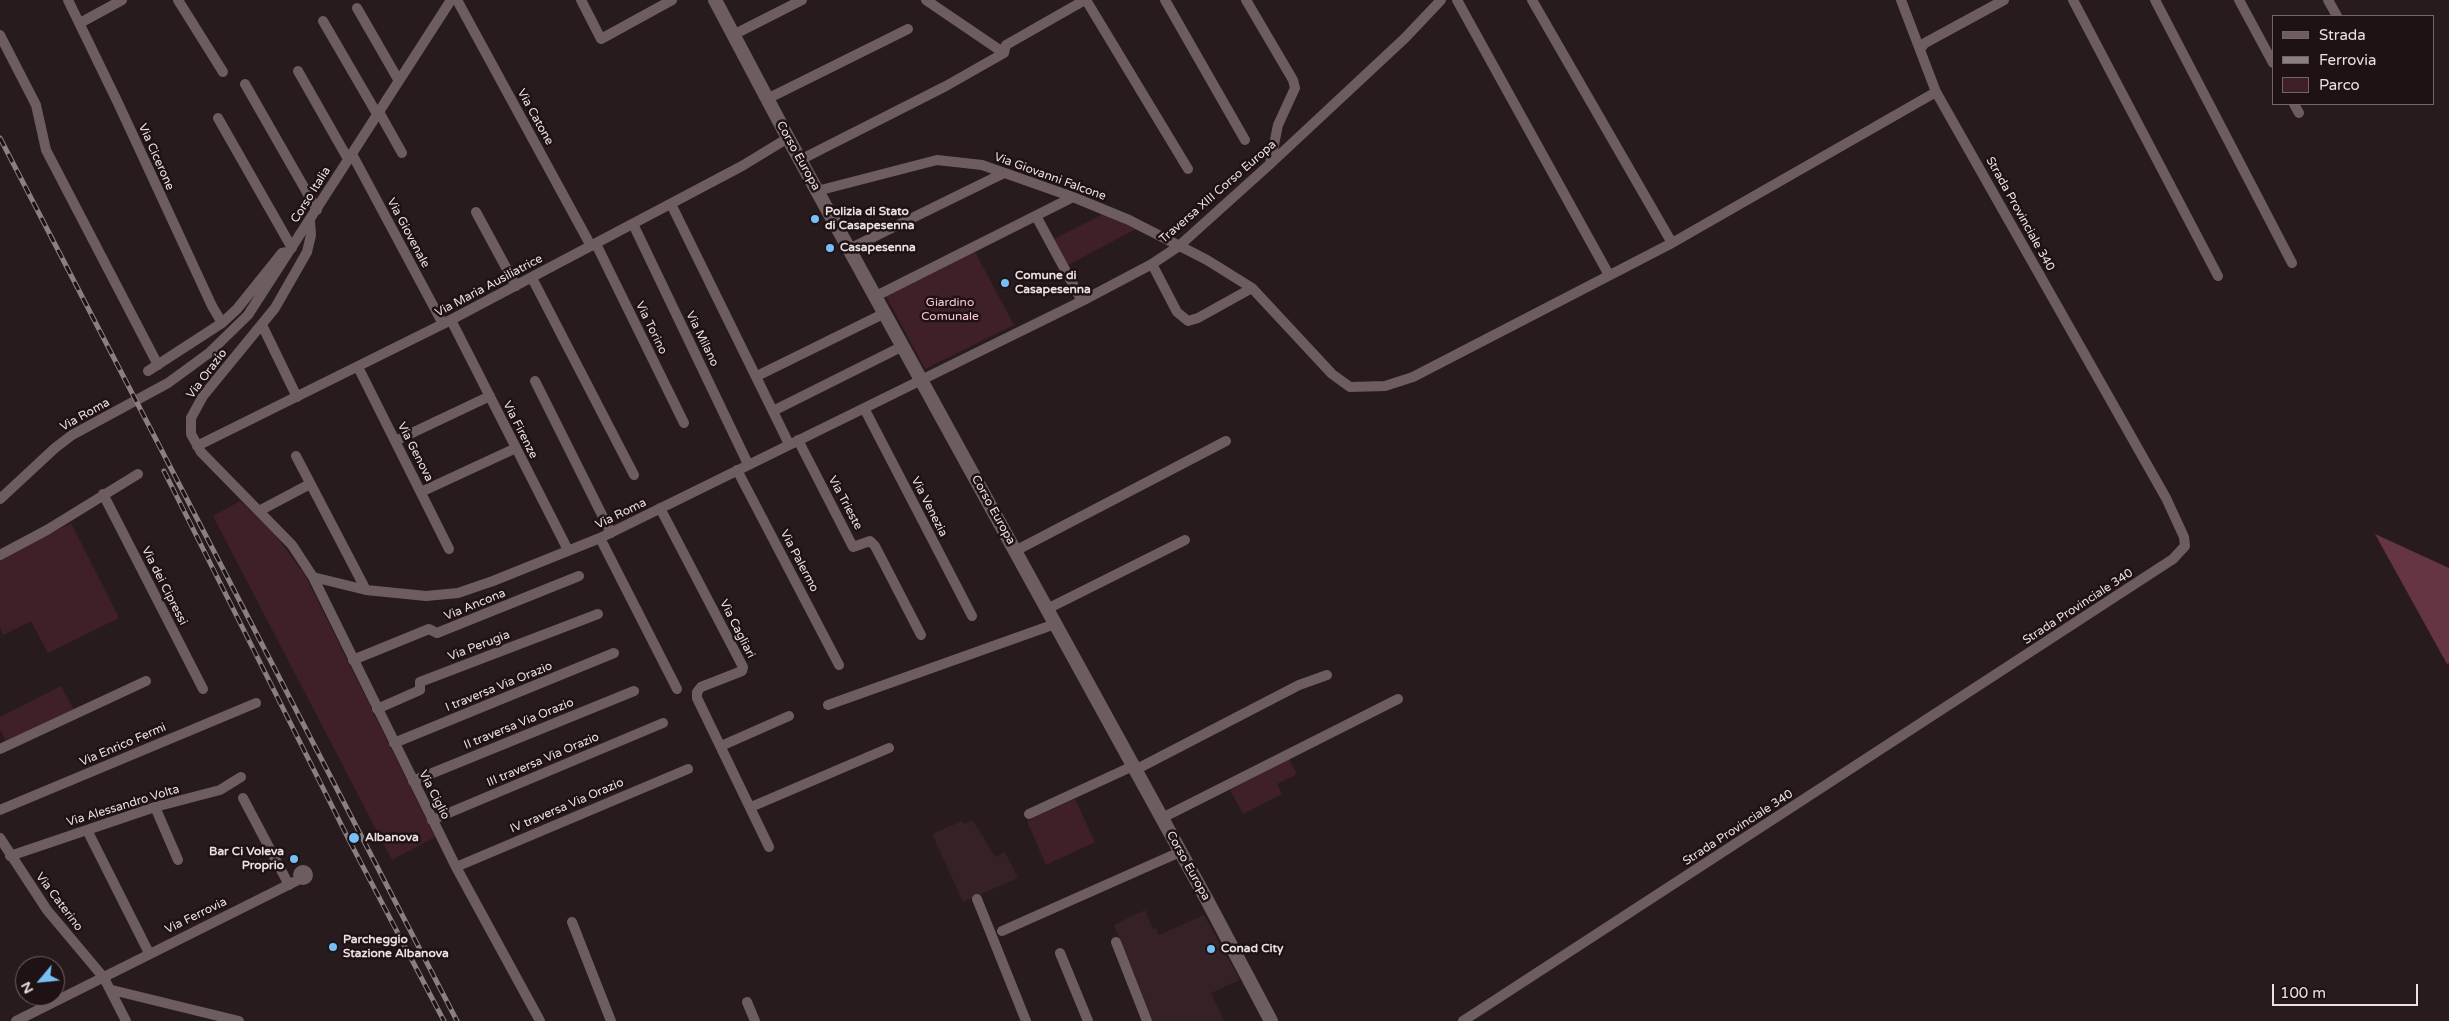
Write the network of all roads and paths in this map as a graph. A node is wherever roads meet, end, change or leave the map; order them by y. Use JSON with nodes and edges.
{"nodes":[{"id":1,"x":68,"y":0,"type":"edge"},
{"id":2,"x":122,"y":0,"type":"edge"},
{"id":3,"x":178,"y":0,"type":"edge"},
{"id":4,"x":451,"y":0,"type":"edge"},
{"id":5,"x":457,"y":0,"type":"edge"},
{"id":6,"x":582,"y":0,"type":"edge"},
{"id":7,"x":672,"y":0,"type":"edge"},
{"id":8,"x":715,"y":0,"type":"edge"},
{"id":9,"x":802,"y":0,"type":"edge"},
{"id":10,"x":926,"y":0,"type":"edge"},
{"id":11,"x":1085,"y":0,"type":"edge"},
{"id":12,"x":1164,"y":0,"type":"edge"},
{"id":13,"x":1246,"y":0,"type":"edge"},
{"id":14,"x":1441,"y":0,"type":"edge"},
{"id":15,"x":1457,"y":0,"type":"edge"},
{"id":16,"x":1532,"y":0,"type":"edge"},
{"id":17,"x":1901,"y":0,"type":"edge"},
{"id":18,"x":2004,"y":0,"type":"edge"},
{"id":19,"x":2073,"y":0,"type":"edge"},
{"id":20,"x":2155,"y":0,"type":"edge"},
{"id":21,"x":2239,"y":0,"type":"edge"},
{"id":22,"x":2328,"y":0,"type":"edge"},
{"id":23,"x":357,"y":8,"type":"dead end"},
{"id":24,"x":2336,"y":15,"type":"edge"},
{"id":25,"x":323,"y":21,"type":"dead end"},
{"id":26,"x":80,"y":23,"type":"junction"},
{"id":27,"x":908,"y":29,"type":"dead end"},
{"id":28,"x":733,"y":34,"type":"junction"},
{"id":29,"x":0,"y":35,"type":"edge"},
{"id":30,"x":1921,"y":48,"type":"junction"},
{"id":31,"x":1004,"y":53,"type":"junction"},
{"id":32,"x":2272,"y":61,"type":"edge"},
{"id":33,"x":298,"y":71,"type":"dead end"},
{"id":34,"x":223,"y":72,"type":"dead end"},
{"id":35,"x":399,"y":81,"type":"junction"},
{"id":36,"x":245,"y":84,"type":"dead end"},
{"id":37,"x":1936,"y":92,"type":"junction"},
{"id":38,"x":767,"y":99,"type":"junction"},
{"id":39,"x":378,"y":113,"type":"junction"},
{"id":40,"x":218,"y":118,"type":"dead end"},
{"id":41,"x":788,"y":138,"type":"junction"},
{"id":42,"x":1246,"y":140,"type":"dead end"},
{"id":43,"x":402,"y":153,"type":"dead end"},
{"id":44,"x":350,"y":156,"type":"junction"},
{"id":45,"x":800,"y":160,"type":"junction"},
{"id":46,"x":1270,"y":164,"type":"junction"},
{"id":47,"x":1188,"y":169,"type":"dead end"},
{"id":48,"x":1004,"y":173,"type":"junction"},
{"id":49,"x":817,"y":190,"type":"junction"},
{"id":50,"x":1073,"y":197,"type":"junction"},
{"id":51,"x":671,"y":204,"type":"junction"},
{"id":52,"x":317,"y":210,"type":"junction"},
{"id":53,"x":476,"y":212,"type":"dead end"},
{"id":54,"x":1036,"y":216,"type":"junction"},
{"id":55,"x":310,"y":221,"type":"junction"},
{"id":56,"x":633,"y":224,"type":"junction"},
{"id":57,"x":1672,"y":243,"type":"junction"},
{"id":58,"x":594,"y":245,"type":"junction"},
{"id":59,"x":1179,"y":246,"type":"junction"},
{"id":60,"x":849,"y":249,"type":"junction"},
{"id":61,"x":291,"y":250,"type":"junction"},
{"id":62,"x":1152,"y":264,"type":"junction"},
{"id":63,"x":2292,"y":264,"type":"dead end"},
{"id":64,"x":1609,"y":275,"type":"junction"},
{"id":65,"x":2218,"y":276,"type":"dead end"},
{"id":66,"x":532,"y":278,"type":"junction"},
{"id":67,"x":516,"y":286,"type":"junction"},
{"id":68,"x":1252,"y":288,"type":"junction"},
{"id":69,"x":876,"y":296,"type":"junction"},
{"id":70,"x":1082,"y":301,"type":"junction"},
{"id":71,"x":885,"y":313,"type":"junction"},
{"id":72,"x":447,"y":322,"type":"junction"},
{"id":73,"x":222,"y":323,"type":"junction"},
{"id":74,"x":262,"y":325,"type":"junction"},
{"id":75,"x":903,"y":346,"type":"junction"},
{"id":76,"x":158,"y":364,"type":"junction"},
{"id":77,"x":358,"y":367,"type":"junction"},
{"id":78,"x":148,"y":371,"type":"dead end"},
{"id":79,"x":757,"y":376,"type":"junction"},
{"id":80,"x":535,"y":381,"type":"dead end"},
{"id":81,"x":922,"y":381,"type":"junction"},
{"id":82,"x":168,"y":383,"type":"joint"},
{"id":83,"x":490,"y":396,"type":"junction"},
{"id":84,"x":297,"y":397,"type":"junction"},
{"id":85,"x":864,"y":408,"type":"junction"},
{"id":86,"x":773,"y":411,"type":"junction"},
{"id":87,"x":684,"y":423,"type":"dead end"},
{"id":88,"x":395,"y":441,"type":"junction"},
{"id":89,"x":1226,"y":441,"type":"dead end"},
{"id":90,"x":793,"y":442,"type":"junction"},
{"id":91,"x":197,"y":446,"type":"junction"},
{"id":92,"x":516,"y":448,"type":"junction"},
{"id":93,"x":296,"y":456,"type":"dead end"},
{"id":94,"x":748,"y":464,"type":"junction"},
{"id":95,"x":737,"y":470,"type":"junction"},
{"id":96,"x":138,"y":474,"type":"dead end"},
{"id":97,"x":634,"y":475,"type":"dead end"},
{"id":98,"x":310,"y":484,"type":"junction"},
{"id":99,"x":421,"y":492,"type":"junction"},
{"id":100,"x":103,"y":494,"type":"junction"},
{"id":101,"x":0,"y":499,"type":"edge"},
{"id":102,"x":660,"y":508,"type":"junction"},
{"id":103,"x":259,"y":511,"type":"junction"},
{"id":104,"x":611,"y":533,"type":"junction"},
{"id":105,"x":600,"y":538,"type":"junction"},
{"id":106,"x":1185,"y":540,"type":"dead end"},
{"id":107,"x":449,"y":549,"type":"dead end"},
{"id":108,"x":568,"y":550,"type":"junction"},
{"id":109,"x":1015,"y":551,"type":"junction"},
{"id":110,"x":0,"y":555,"type":"edge"},
{"id":111,"x":580,"y":576,"type":"dead end"},
{"id":112,"x":313,"y":577,"type":"junction"},
{"id":113,"x":366,"y":590,"type":"junction"},
{"id":114,"x":1047,"y":609,"type":"junction"},
{"id":115,"x":598,"y":614,"type":"dead end"},
{"id":116,"x":972,"y":616,"type":"dead end"},
{"id":117,"x":1055,"y":624,"type":"junction"},
{"id":118,"x":921,"y":635,"type":"dead end"},
{"id":119,"x":614,"y":653,"type":"dead end"},
{"id":120,"x":353,"y":660,"type":"junction"},
{"id":121,"x":839,"y":665,"type":"dead end"},
{"id":122,"x":1327,"y":675,"type":"dead end"},
{"id":123,"x":146,"y":681,"type":"dead end"},
{"id":124,"x":202,"y":689,"type":"dead end"},
{"id":125,"x":677,"y":689,"type":"dead end"},
{"id":126,"x":634,"y":691,"type":"dead end"},
{"id":127,"x":1398,"y":699,"type":"dead end"},
{"id":128,"x":256,"y":703,"type":"dead end"},
{"id":129,"x":828,"y":705,"type":"dead end"},
{"id":130,"x":377,"y":709,"type":"junction"},
{"id":131,"x":789,"y":716,"type":"dead end"},
{"id":132,"x":663,"y":723,"type":"dead end"},
{"id":133,"x":394,"y":743,"type":"junction"},
{"id":134,"x":721,"y":746,"type":"junction"},
{"id":135,"x":889,"y":748,"type":"dead end"},
{"id":136,"x":0,"y":749,"type":"edge"},
{"id":137,"x":688,"y":768,"type":"dead end"},
{"id":138,"x":1134,"y":768,"type":"junction"},
{"id":139,"x":241,"y":777,"type":"dead end"},
{"id":140,"x":413,"y":781,"type":"junction"},
{"id":141,"x":243,"y":798,"type":"dead end"},
{"id":142,"x":155,"y":807,"type":"junction"},
{"id":143,"x":751,"y":807,"type":"junction"},
{"id":144,"x":0,"y":810,"type":"edge"},
{"id":145,"x":1029,"y":814,"type":"dead end"},
{"id":146,"x":1162,"y":818,"type":"junction"},
{"id":147,"x":432,"y":820,"type":"junction"},
{"id":148,"x":87,"y":830,"type":"junction"},
{"id":149,"x":0,"y":838,"type":"edge"},
{"id":150,"x":769,"y":847,"type":"dead end"},
{"id":151,"x":1180,"y":852,"type":"junction"},
{"id":152,"x":10,"y":856,"type":"junction"},
{"id":153,"x":178,"y":860,"type":"dead end"},
{"id":154,"x":456,"y":867,"type":"junction"},
{"id":155,"x":300,"y":879,"type":"dead end"},
{"id":156,"x":289,"y":885,"type":"junction"},
{"id":157,"x":977,"y":899,"type":"dead end"},
{"id":158,"x":572,"y":922,"type":"dead end"},
{"id":159,"x":1002,"y":932,"type":"dead end"},
{"id":160,"x":1116,"y":942,"type":"dead end"},
{"id":161,"x":149,"y":953,"type":"junction"},
{"id":162,"x":1060,"y":953,"type":"dead end"},
{"id":163,"x":104,"y":978,"type":"junction"},
{"id":164,"x":112,"y":990,"type":"junction"},
{"id":165,"x":747,"y":1002,"type":"dead end"},
{"id":166,"x":16,"y":1021,"type":"edge"},
{"id":167,"x":126,"y":1021,"type":"edge"},
{"id":168,"x":239,"y":1021,"type":"edge"},
{"id":169,"x":540,"y":1021,"type":"edge"},
{"id":170,"x":611,"y":1021,"type":"edge"},
{"id":171,"x":755,"y":1021,"type":"edge"},
{"id":172,"x":1026,"y":1021,"type":"edge"},
{"id":173,"x":1088,"y":1021,"type":"edge"},
{"id":174,"x":1147,"y":1021,"type":"edge"},
{"id":175,"x":1271,"y":1021,"type":"edge"},
{"id":176,"x":1463,"y":1021,"type":"edge"}],
"edges":[{"from":1,"to":26,"type":"street","name":"Via Cicerone"},
{"from":2,"to":26,"type":"street"},
{"from":3,"to":34,"type":"street"},
{"from":4,"to":35,"type":"street","name":"Corso Italia"},
{"from":5,"to":58,"type":"street","name":"Via Catone"},
{"from":6,"to":7,"type":"street"},
{"from":8,"to":28,"type":"street","name":"Corso Europa"},
{"from":9,"to":28,"type":"street"},
{"from":10,"to":31,"type":"street"},
{"from":11,"to":31,"type":"street"},
{"from":11,"to":47,"type":"street"},
{"from":12,"to":42,"type":"street"},
{"from":13,"to":46,"type":"street"},
{"from":14,"to":46,"type":"street","name":"Traversa XIII Corso Europa"},
{"from":15,"to":64,"type":"street"},
{"from":16,"to":57,"type":"street"},
{"from":17,"to":30,"type":"street","name":"Strada Provinciale 340"},
{"from":18,"to":30,"type":"street"},
{"from":19,"to":65,"type":"street"},
{"from":20,"to":63,"type":"street"},
{"from":21,"to":32,"type":"street"},
{"from":22,"to":24,"type":"street"},
{"from":23,"to":35,"type":"street"},
{"from":25,"to":39,"type":"street"},
{"from":26,"to":73,"type":"street","name":"Via Cicerone"},
{"from":27,"to":38,"type":"street"},
{"from":28,"to":38,"type":"street","name":"Corso Europa"},
{"from":29,"to":76,"type":"street"},
{"from":30,"to":37,"type":"street","name":"Strada Provinciale 340"},
{"from":31,"to":45,"type":"street"},
{"from":33,"to":44,"type":"street","name":"Via Giovenale"},
{"from":35,"to":39,"type":"street","name":"Corso Italia"},
{"from":36,"to":52,"type":"street"},
{"from":37,"to":57,"type":"street","name":"Via Giovanni Falcone"},
{"from":37,"to":176,"type":"street","name":"Strada Provinciale 340"},
{"from":38,"to":41,"type":"street","name":"Corso Europa"},
{"from":39,"to":43,"type":"street"},
{"from":39,"to":44,"type":"street","name":"Corso Italia"},
{"from":40,"to":61,"type":"street"},
{"from":41,"to":45,"type":"street","name":"Corso Europa"},
{"from":41,"to":51,"type":"street","name":"Via Maria Ausiliatrice"},
{"from":44,"to":52,"type":"street","name":"Corso Italia"},
{"from":44,"to":72,"type":"street","name":"Via Giovenale"},
{"from":45,"to":49,"type":"street","name":"Corso Europa"},
{"from":46,"to":59,"type":"street","name":"Traversa XIII Corso Europa"},
{"from":48,"to":49,"type":"street","name":"Via Giovanni Falcone"},
{"from":48,"to":50,"type":"street","name":"Via Giovanni Falcone"},
{"from":48,"to":60,"type":"street"},
{"from":49,"to":60,"type":"street","name":"Corso Europa"},
{"from":50,"to":54,"type":"street"},
{"from":50,"to":59,"type":"street","name":"Via Giovanni Falcone"},
{"from":51,"to":56,"type":"street","name":"Via Maria Ausiliatrice"},
{"from":51,"to":79,"type":"street"},
{"from":52,"to":55,"type":"street","name":"Corso Italia"},
{"from":53,"to":67,"type":"street"},
{"from":54,"to":69,"type":"street"},
{"from":54,"to":70,"type":"street"},
{"from":55,"to":61,"type":"street","name":"Corso Italia"},
{"from":55,"to":74,"type":"street","name":"Via Orazio"},
{"from":56,"to":58,"type":"street","name":"Via Maria Ausiliatrice"},
{"from":56,"to":94,"type":"street","name":"Via Milano"},
{"from":57,"to":64,"type":"street","name":"Via Giovanni Falcone"},
{"from":58,"to":66,"type":"street","name":"Via Maria Ausiliatrice"},
{"from":58,"to":87,"type":"street","name":"Via Torino"},
{"from":59,"to":62,"type":"street","name":"Traversa XIII Corso Europa"},
{"from":59,"to":68,"type":"street","name":"Via Giovanni Falcone"},
{"from":60,"to":69,"type":"street","name":"Corso Europa"},
{"from":61,"to":73,"type":"street"},
{"from":61,"to":82,"type":"street","name":"Corso Italia"},
{"from":62,"to":68,"type":"street"},
{"from":62,"to":70,"type":"street","name":"Traversa XIII Corso Europa"},
{"from":64,"to":68,"type":"street","name":"Via Giovanni Falcone"},
{"from":66,"to":67,"type":"street","name":"Via Maria Ausiliatrice"},
{"from":66,"to":97,"type":"street"},
{"from":67,"to":72,"type":"street","name":"Via Maria Ausiliatrice"},
{"from":69,"to":71,"type":"street","name":"Corso Europa"},
{"from":70,"to":81,"type":"street","name":"Traversa XIII Corso Europa"},
{"from":71,"to":75,"type":"street","name":"Corso Europa"},
{"from":71,"to":79,"type":"street"},
{"from":72,"to":77,"type":"street","name":"Via Maria Ausiliatrice"},
{"from":72,"to":83,"type":"street","name":"Via Firenze"},
{"from":73,"to":76,"type":"street"},
{"from":74,"to":84,"type":"street"},
{"from":74,"to":91,"type":"street","name":"Via Orazio"},
{"from":75,"to":81,"type":"street","name":"Corso Europa"},
{"from":75,"to":86,"type":"street"},
{"from":76,"to":78,"type":"street"},
{"from":77,"to":84,"type":"street","name":"Via Maria Ausiliatrice"},
{"from":77,"to":88,"type":"street","name":"Via Genova"},
{"from":79,"to":86,"type":"street"},
{"from":80,"to":104,"type":"street"},
{"from":81,"to":85,"type":"street","name":"Via Roma"},
{"from":81,"to":109,"type":"street","name":"Corso Europa"},
{"from":82,"to":101,"type":"street","name":"Via Roma"},
{"from":83,"to":88,"type":"street"},
{"from":83,"to":92,"type":"street","name":"Via Firenze"},
{"from":84,"to":91,"type":"street","name":"Via Maria Ausiliatrice"},
{"from":85,"to":90,"type":"street","name":"Via Roma"},
{"from":85,"to":116,"type":"street","name":"Via Venezia"},
{"from":86,"to":90,"type":"street"},
{"from":88,"to":99,"type":"street","name":"Via Genova"},
{"from":89,"to":109,"type":"street"},
{"from":90,"to":94,"type":"street","name":"Via Roma"},
{"from":90,"to":118,"type":"street","name":"Via Trieste"},
{"from":91,"to":103,"type":"street"},
{"from":92,"to":99,"type":"street"},
{"from":92,"to":108,"type":"street","name":"Via Firenze"},
{"from":93,"to":98,"type":"street"},
{"from":94,"to":95,"type":"street","name":"Via Roma"},
{"from":95,"to":102,"type":"street","name":"Via Roma"},
{"from":95,"to":121,"type":"street","name":"Via Palermo"},
{"from":96,"to":100,"type":"street"},
{"from":98,"to":103,"type":"street"},
{"from":98,"to":113,"type":"street"},
{"from":99,"to":107,"type":"street","name":"Via Genova"},
{"from":100,"to":110,"type":"street"},
{"from":100,"to":124,"type":"street","name":"Via dei Cipressi"},
{"from":102,"to":104,"type":"street","name":"Via Roma"},
{"from":102,"to":134,"type":"street","name":"Via Cagliari"},
{"from":103,"to":112,"type":"street"},
{"from":104,"to":105,"type":"street","name":"Via Roma"},
{"from":105,"to":108,"type":"street","name":"Via Roma"},
{"from":105,"to":125,"type":"street"},
{"from":106,"to":114,"type":"street"},
{"from":108,"to":113,"type":"street","name":"Via Roma"},
{"from":109,"to":114,"type":"street","name":"Corso Europa"},
{"from":111,"to":120,"type":"street","name":"Via Ancona"},
{"from":112,"to":113,"type":"street","name":"Via Roma"},
{"from":112,"to":120,"type":"street","name":"Via Ciglio"},
{"from":114,"to":117,"type":"street","name":"Corso Europa"},
{"from":115,"to":130,"type":"street","name":"Via Perugia"},
{"from":117,"to":129,"type":"street"},
{"from":117,"to":138,"type":"street","name":"Corso Europa"},
{"from":119,"to":133,"type":"street","name":"I traversa Via Orazio"},
{"from":120,"to":130,"type":"street","name":"Via Ciglio"},
{"from":122,"to":138,"type":"street"},
{"from":123,"to":136,"type":"street"},
{"from":126,"to":140,"type":"street","name":"II traversa Via Orazio"},
{"from":127,"to":146,"type":"street"},
{"from":128,"to":144,"type":"street","name":"Via Enrico Fermi"},
{"from":130,"to":133,"type":"street","name":"Via Ciglio"},
{"from":131,"to":134,"type":"street"},
{"from":132,"to":147,"type":"street","name":"III traversa Via Orazio"},
{"from":133,"to":140,"type":"street","name":"Via Ciglio"},
{"from":134,"to":143,"type":"street","name":"Via Cagliari"},
{"from":135,"to":143,"type":"street"},
{"from":137,"to":154,"type":"street","name":"IV traversa Via Orazio"},
{"from":138,"to":145,"type":"street"},
{"from":138,"to":146,"type":"street","name":"Corso Europa"},
{"from":139,"to":142,"type":"street","name":"Via Alessandro Volta"},
{"from":140,"to":147,"type":"street","name":"Via Ciglio"},
{"from":141,"to":156,"type":"street"},
{"from":142,"to":148,"type":"street","name":"Via Alessandro Volta"},
{"from":142,"to":153,"type":"street"},
{"from":143,"to":150,"type":"street","name":"Via Cagliari"},
{"from":146,"to":151,"type":"street","name":"Corso Europa"},
{"from":147,"to":154,"type":"street","name":"Via Ciglio"},
{"from":148,"to":152,"type":"street","name":"Via Alessandro Volta"},
{"from":148,"to":161,"type":"street"},
{"from":149,"to":152,"type":"street","name":"Via Caterino"},
{"from":151,"to":159,"type":"street"},
{"from":151,"to":175,"type":"street","name":"Corso Europa"},
{"from":152,"to":163,"type":"street","name":"Via Caterino"},
{"from":154,"to":169,"type":"street","name":"Via Ciglio"},
{"from":155,"to":156,"type":"street","name":"Via Ferrovia"},
{"from":156,"to":161,"type":"street","name":"Via Ferrovia"},
{"from":157,"to":172,"type":"street"},
{"from":158,"to":170,"type":"street"},
{"from":160,"to":174,"type":"street"},
{"from":161,"to":163,"type":"street","name":"Via Ferrovia"},
{"from":162,"to":173,"type":"street"},
{"from":163,"to":164,"type":"street","name":"Via Caterino"},
{"from":163,"to":166,"type":"street","name":"Via Ferrovia"},
{"from":164,"to":167,"type":"street","name":"Via Caterino"},
{"from":164,"to":168,"type":"street"},
{"from":165,"to":171,"type":"street"}]}
